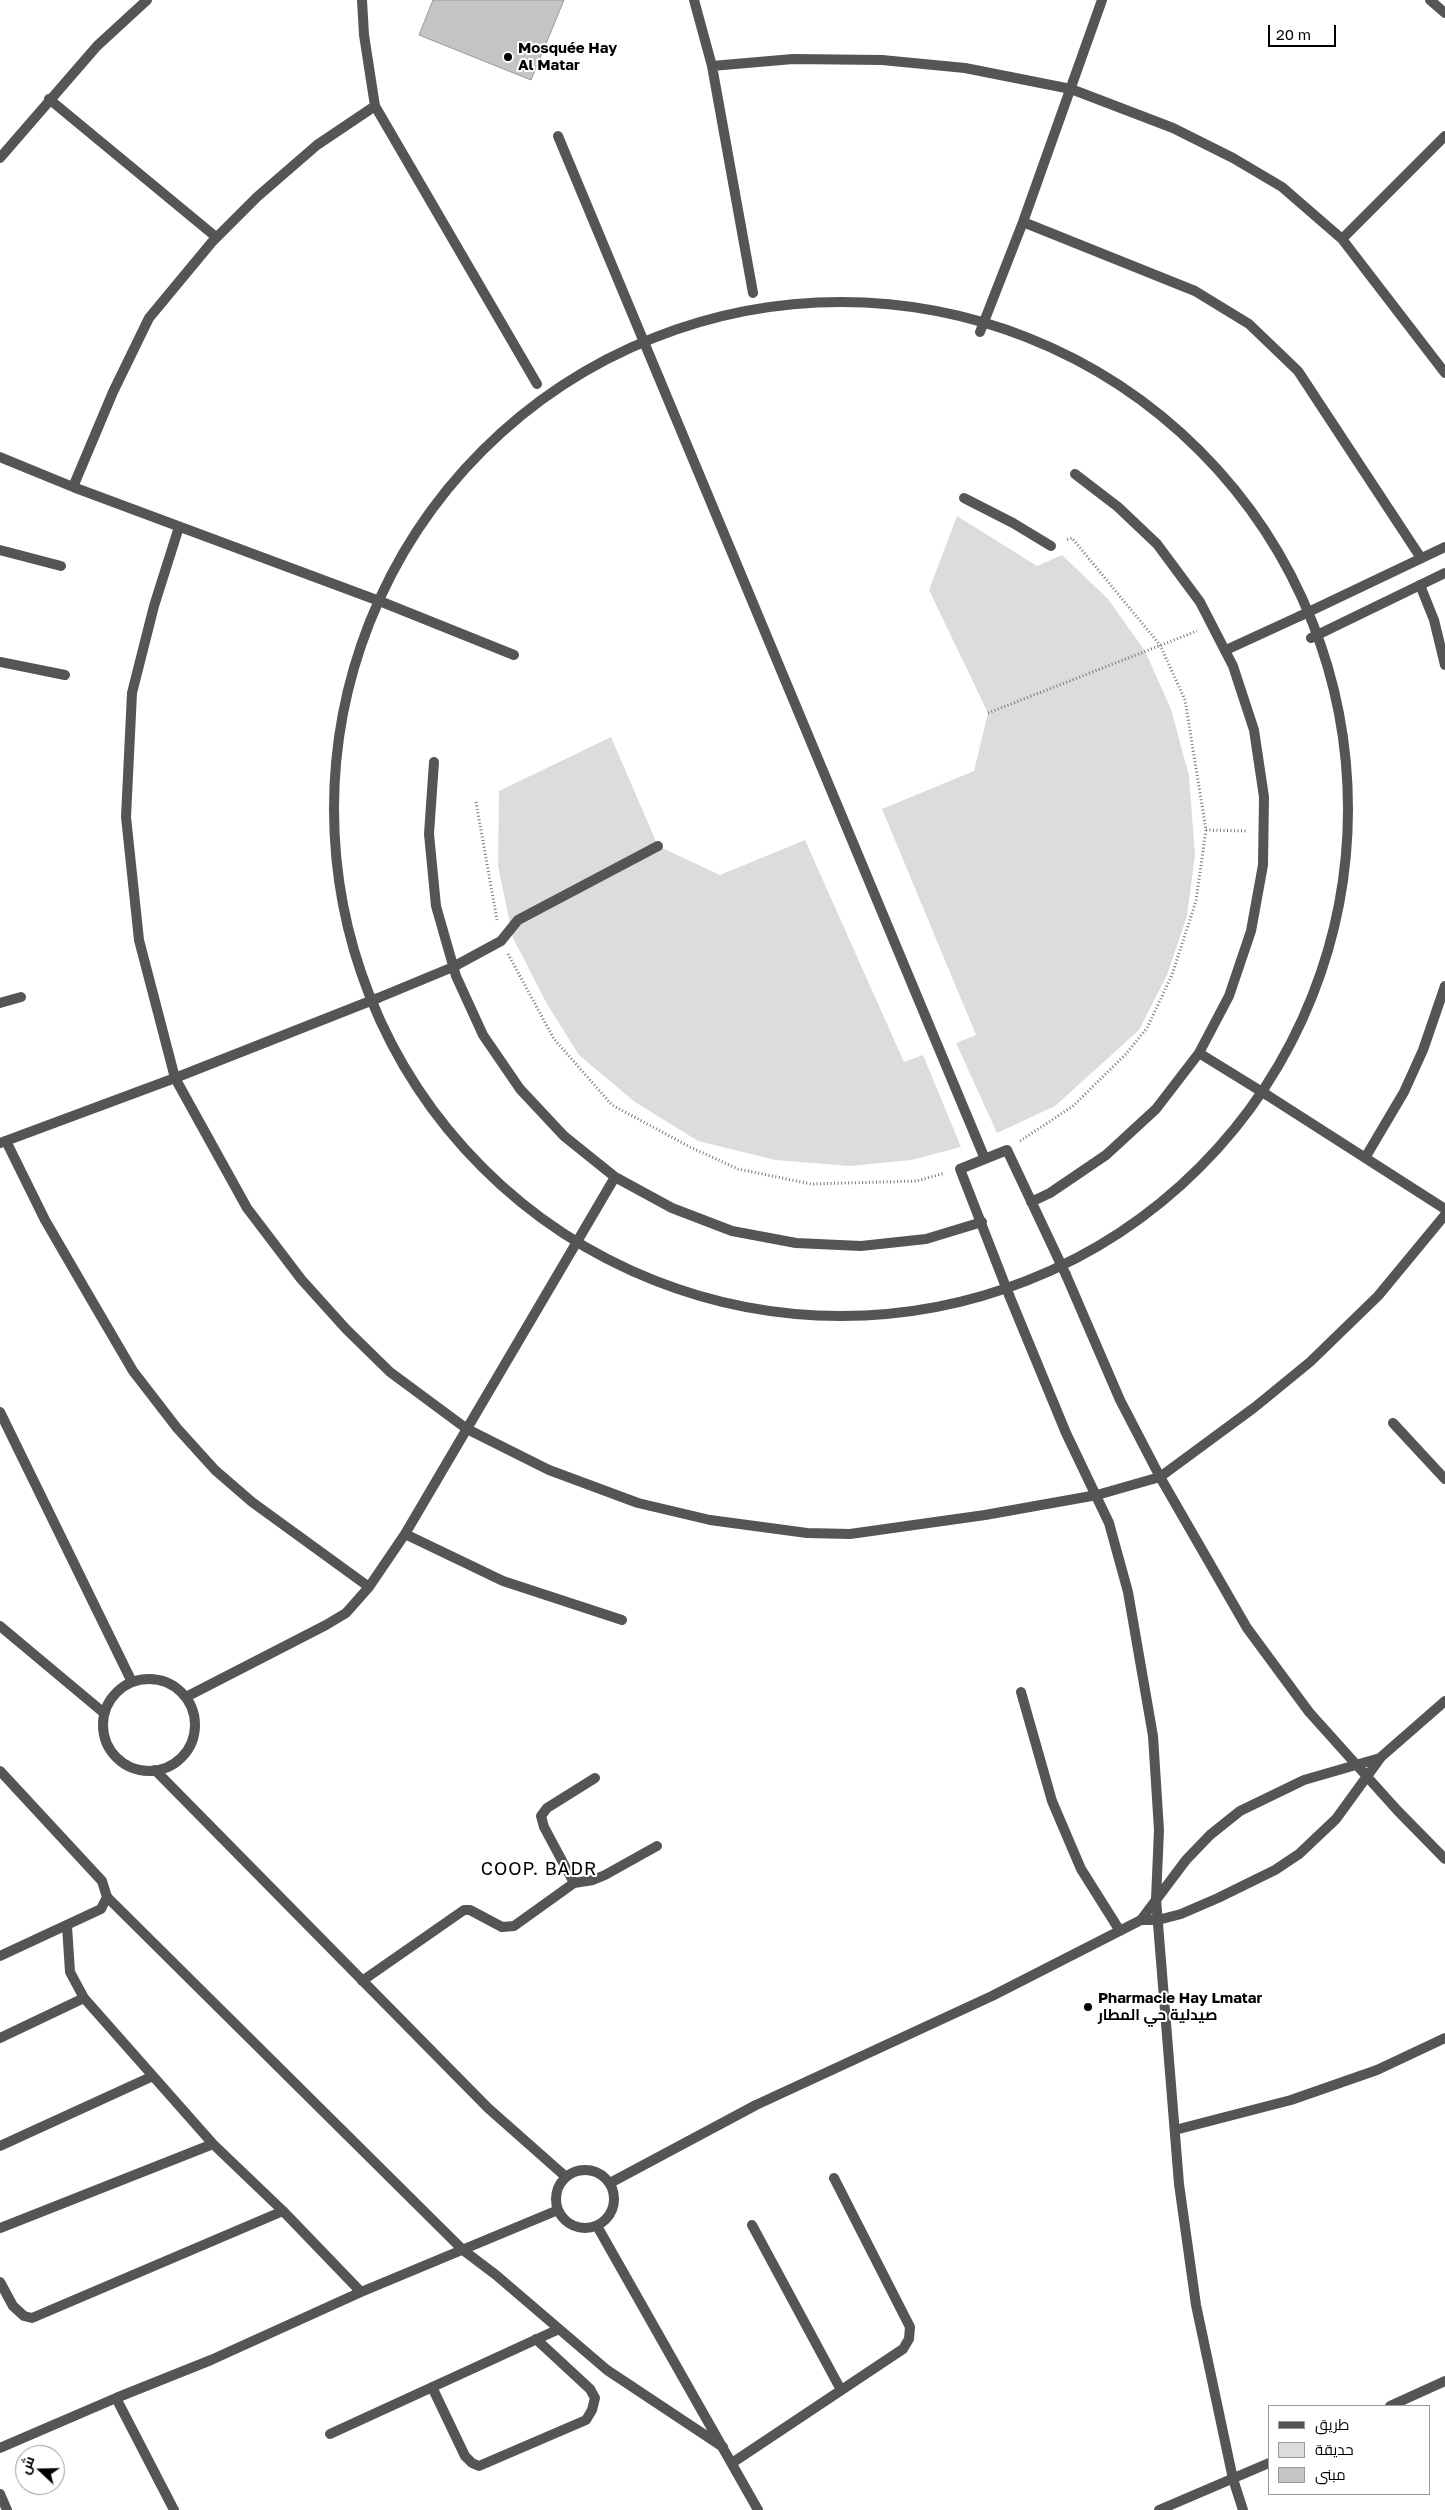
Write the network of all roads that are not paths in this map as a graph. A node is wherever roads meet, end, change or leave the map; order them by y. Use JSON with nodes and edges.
{"nodes":[{"id":1,"x":147,"y":0,"type":"edge"},
{"id":2,"x":362,"y":0,"type":"edge"},
{"id":3,"x":694,"y":0,"type":"edge"},
{"id":4,"x":1102,"y":0,"type":"edge"},
{"id":5,"x":1430,"y":0,"type":"edge"},
{"id":6,"x":1445,"y":13,"type":"edge"},
{"id":7,"x":712,"y":66,"type":"junction"},
{"id":8,"x":1071,"y":89,"type":"junction"},
{"id":9,"x":49,"y":100,"type":"junction"},
{"id":10,"x":375,"y":106,"type":"junction"},
{"id":11,"x":558,"y":136,"type":"dead end"},
{"id":12,"x":1445,"y":136,"type":"edge"},
{"id":13,"x":0,"y":158,"type":"edge"},
{"id":14,"x":1023,"y":222,"type":"junction"},
{"id":15,"x":216,"y":237,"type":"junction"},
{"id":16,"x":1342,"y":239,"type":"junction"},
{"id":17,"x":817,"y":292,"type":"dead end"},
{"id":18,"x":753,"y":293,"type":"dead end"},
{"id":19,"x":646,"y":319,"type":"dead end"},
{"id":20,"x":632,"y":326,"type":"junction"},
{"id":21,"x":980,"y":332,"type":"junction"},
{"id":22,"x":1445,"y":373,"type":"edge"},
{"id":23,"x":548,"y":375,"type":"dead end"},
{"id":24,"x":500,"y":420,"type":"dead end"},
{"id":25,"x":0,"y":457,"type":"edge"},
{"id":26,"x":1075,"y":474,"type":"dead end"},
{"id":27,"x":73,"y":487,"type":"junction"},
{"id":28,"x":964,"y":498,"type":"dead end"},
{"id":29,"x":179,"y":527,"type":"junction"},
{"id":30,"x":1051,"y":546,"type":"road end"},
{"id":31,"x":1445,"y":547,"type":"edge"},
{"id":32,"x":0,"y":550,"type":"edge"},
{"id":33,"x":1422,"y":558,"type":"junction"},
{"id":34,"x":61,"y":566,"type":"dead end"},
{"id":35,"x":1445,"y":573,"type":"edge"},
{"id":36,"x":1420,"y":585,"type":"junction"},
{"id":37,"x":382,"y":602,"type":"junction"},
{"id":38,"x":1300,"y":616,"type":"junction"},
{"id":39,"x":1311,"y":638,"type":"junction"},
{"id":40,"x":1226,"y":650,"type":"junction"},
{"id":41,"x":514,"y":655,"type":"dead end"},
{"id":42,"x":0,"y":662,"type":"edge"},
{"id":43,"x":1445,"y":664,"type":"edge"},
{"id":44,"x":65,"y":675,"type":"dead end"},
{"id":45,"x":434,"y":762,"type":"dead end"},
{"id":46,"x":658,"y":846,"type":"dead end"},
{"id":47,"x":453,"y":967,"type":"junction"},
{"id":48,"x":1445,"y":986,"type":"edge"},
{"id":49,"x":21,"y":998,"type":"dead end"},
{"id":50,"x":378,"y":998,"type":"junction"},
{"id":51,"x":0,"y":1003,"type":"edge"},
{"id":52,"x":1199,"y":1053,"type":"junction"},
{"id":53,"x":175,"y":1078,"type":"junction"},
{"id":54,"x":1267,"y":1095,"type":"junction"},
{"id":55,"x":3,"y":1142,"type":"edge"},
{"id":56,"x":1365,"y":1158,"type":"junction"},
{"id":57,"x":984,"y":1159,"type":"junction"},
{"id":58,"x":615,"y":1177,"type":"junction"},
{"id":59,"x":1200,"y":1182,"type":"dead end"},
{"id":60,"x":1031,"y":1202,"type":"junction"},
{"id":61,"x":1445,"y":1209,"type":"edge"},
{"id":62,"x":1445,"y":1216,"type":"edge"},
{"id":63,"x":982,"y":1222,"type":"junction"},
{"id":64,"x":578,"y":1240,"type":"junction"},
{"id":65,"x":1070,"y":1274,"type":"junction"},
{"id":66,"x":1010,"y":1295,"type":"junction"},
{"id":67,"x":0,"y":1412,"type":"edge"},
{"id":68,"x":1393,"y":1424,"type":"dead end"},
{"id":69,"x":467,"y":1429,"type":"junction"},
{"id":70,"x":1160,"y":1477,"type":"junction"},
{"id":71,"x":1445,"y":1479,"type":"edge"},
{"id":72,"x":1097,"y":1495,"type":"junction"},
{"id":73,"x":405,"y":1534,"type":"junction"},
{"id":74,"x":369,"y":1587,"type":"junction"},
{"id":75,"x":622,"y":1620,"type":"dead end"},
{"id":76,"x":0,"y":1626,"type":"edge"},
{"id":77,"x":132,"y":1682,"type":"junction"},
{"id":78,"x":1021,"y":1692,"type":"dead end"},
{"id":79,"x":186,"y":1697,"type":"junction"},
{"id":80,"x":1445,"y":1701,"type":"edge"},
{"id":81,"x":104,"y":1713,"type":"junction"},
{"id":82,"x":1381,"y":1757,"type":"junction"},
{"id":83,"x":1357,"y":1765,"type":"junction"},
{"id":84,"x":0,"y":1770,"type":"edge"},
{"id":85,"x":155,"y":1770,"type":"junction"},
{"id":86,"x":1366,"y":1776,"type":"junction"},
{"id":87,"x":595,"y":1778,"type":"dead end"},
{"id":88,"x":657,"y":1846,"type":"dead end"},
{"id":89,"x":1445,"y":1859,"type":"edge"},
{"id":90,"x":574,"y":1883,"type":"junction"},
{"id":91,"x":107,"y":1897,"type":"junction"},
{"id":92,"x":1156,"y":1899,"type":"junction"},
{"id":93,"x":1141,"y":1920,"type":"junction"},
{"id":94,"x":1158,"y":1920,"type":"junction"},
{"id":95,"x":67,"y":1926,"type":"junction"},
{"id":96,"x":1120,"y":1931,"type":"junction"},
{"id":97,"x":0,"y":1956,"type":"edge"},
{"id":98,"x":362,"y":1981,"type":"junction"},
{"id":99,"x":84,"y":1998,"type":"junction"},
{"id":100,"x":0,"y":2038,"type":"edge"},
{"id":101,"x":1445,"y":2038,"type":"edge"},
{"id":102,"x":153,"y":2076,"type":"junction"},
{"id":103,"x":1175,"y":2130,"type":"junction"},
{"id":104,"x":213,"y":2144,"type":"junction"},
{"id":105,"x":0,"y":2146,"type":"edge"},
{"id":106,"x":566,"y":2177,"type":"junction"},
{"id":107,"x":834,"y":2178,"type":"dead end"},
{"id":108,"x":610,"y":2183,"type":"junction"},
{"id":109,"x":558,"y":2210,"type":"junction"},
{"id":110,"x":283,"y":2212,"type":"junction"},
{"id":111,"x":752,"y":2225,"type":"dead end"},
{"id":112,"x":597,"y":2226,"type":"junction"},
{"id":113,"x":0,"y":2228,"type":"edge"},
{"id":114,"x":463,"y":2250,"type":"junction"},
{"id":115,"x":0,"y":2282,"type":"edge"},
{"id":116,"x":360,"y":2292,"type":"junction"},
{"id":117,"x":559,"y":2329,"type":"junction"},
{"id":118,"x":536,"y":2339,"type":"junction"},
{"id":119,"x":1445,"y":2381,"type":"edge"},
{"id":120,"x":432,"y":2387,"type":"junction"},
{"id":121,"x":841,"y":2390,"type":"junction"},
{"id":122,"x":116,"y":2398,"type":"junction"},
{"id":123,"x":1392,"y":2405,"type":"edge"},
{"id":124,"x":330,"y":2434,"type":"dead end"},
{"id":125,"x":723,"y":2447,"type":"junction"},
{"id":126,"x":0,"y":2448,"type":"edge"},
{"id":127,"x":732,"y":2463,"type":"junction"},
{"id":128,"x":1268,"y":2463,"type":"edge"},
{"id":129,"x":1233,"y":2479,"type":"junction"},
{"id":130,"x":0,"y":2494,"type":"edge"},
{"id":131,"x":7,"y":2510,"type":"edge"},
{"id":132,"x":174,"y":2510,"type":"edge"},
{"id":133,"x":758,"y":2510,"type":"edge"},
{"id":134,"x":1159,"y":2510,"type":"edge"},
{"id":135,"x":1244,"y":2510,"type":"edge"}],
"edges":[{"from":1,"to":9,"type":"street"},
{"from":2,"to":10,"type":"street"},
{"from":3,"to":7,"type":"street"},
{"from":4,"to":8,"type":"street"},
{"from":5,"to":6,"type":"street"},
{"from":7,"to":8,"type":"street"},
{"from":7,"to":18,"type":"street"},
{"from":8,"to":14,"type":"street"},
{"from":8,"to":16,"type":"street"},
{"from":9,"to":13,"type":"street"},
{"from":9,"to":15,"type":"street"},
{"from":10,"to":15,"type":"street"},
{"from":10,"to":23,"type":"street"},
{"from":11,"to":20,"type":"street"},
{"from":12,"to":16,"type":"street"},
{"from":14,"to":21,"type":"street"},
{"from":14,"to":33,"type":"street"},
{"from":15,"to":27,"type":"street"},
{"from":16,"to":22,"type":"street"},
{"from":17,"to":21,"type":"street"},
{"from":19,"to":20,"type":"street"},
{"from":20,"to":57,"type":"street"},
{"from":21,"to":38,"type":"street"},
{"from":24,"to":37,"type":"street"},
{"from":25,"to":27,"type":"street"},
{"from":26,"to":40,"type":"street"},
{"from":27,"to":29,"type":"street"},
{"from":28,"to":30,"type":"street"},
{"from":29,"to":37,"type":"street"},
{"from":29,"to":53,"type":"street"},
{"from":31,"to":33,"type":"street"},
{"from":32,"to":34,"type":"street"},
{"from":33,"to":38,"type":"street"},
{"from":35,"to":36,"type":"street"},
{"from":36,"to":39,"type":"street"},
{"from":36,"to":43,"type":"street"},
{"from":37,"to":41,"type":"street"},
{"from":37,"to":50,"type":"street"},
{"from":38,"to":39,"type":"street"},
{"from":38,"to":40,"type":"street"},
{"from":39,"to":54,"type":"street"},
{"from":40,"to":52,"type":"street"},
{"from":42,"to":44,"type":"street"},
{"from":45,"to":47,"type":"street"},
{"from":46,"to":47,"type":"street"},
{"from":47,"to":50,"type":"street"},
{"from":47,"to":58,"type":"street"},
{"from":48,"to":56,"type":"street"},
{"from":49,"to":51,"type":"street"},
{"from":50,"to":53,"type":"street"},
{"from":50,"to":64,"type":"street"},
{"from":52,"to":54,"type":"street"},
{"from":52,"to":60,"type":"street"},
{"from":53,"to":55,"type":"street"},
{"from":53,"to":69,"type":"street"},
{"from":54,"to":56,"type":"street"},
{"from":54,"to":59,"type":"street"},
{"from":55,"to":74,"type":"street"},
{"from":56,"to":61,"type":"street"},
{"from":57,"to":60,"type":"street"},
{"from":57,"to":63,"type":"street"},
{"from":58,"to":63,"type":"street"},
{"from":58,"to":64,"type":"street"},
{"from":60,"to":65,"type":"street"},
{"from":62,"to":70,"type":"street"},
{"from":63,"to":66,"type":"street"},
{"from":64,"to":66,"type":"street"},
{"from":64,"to":69,"type":"street"},
{"from":65,"to":66,"type":"street"},
{"from":65,"to":70,"type":"street"},
{"from":66,"to":72,"type":"street"},
{"from":67,"to":77,"type":"street"},
{"from":68,"to":71,"type":"street"},
{"from":69,"to":72,"type":"street"},
{"from":69,"to":73,"type":"street"},
{"from":70,"to":72,"type":"street"},
{"from":70,"to":83,"type":"street"},
{"from":72,"to":92,"type":"street"},
{"from":73,"to":74,"type":"street"},
{"from":73,"to":75,"type":"street"},
{"from":74,"to":79,"type":"street"},
{"from":76,"to":81,"type":"street"},
{"from":77,"to":79,"type":"street"},
{"from":77,"to":81,"type":"street"},
{"from":78,"to":96,"type":"street"},
{"from":79,"to":85,"type":"street"},
{"from":80,"to":82,"type":"street"},
{"from":81,"to":85,"type":"street"},
{"from":82,"to":83,"type":"street"},
{"from":82,"to":86,"type":"street"},
{"from":83,"to":86,"type":"street"},
{"from":83,"to":92,"type":"street"},
{"from":84,"to":91,"type":"street"},
{"from":85,"to":98,"type":"street"},
{"from":86,"to":89,"type":"street"},
{"from":86,"to":94,"type":"street"},
{"from":87,"to":90,"type":"street"},
{"from":88,"to":90,"type":"street"},
{"from":90,"to":98,"type":"street"},
{"from":91,"to":95,"type":"street"},
{"from":91,"to":114,"type":"street"},
{"from":92,"to":93,"type":"street"},
{"from":92,"to":94,"type":"street"},
{"from":93,"to":94,"type":"street"},
{"from":93,"to":96,"type":"street"},
{"from":94,"to":103,"type":"street"},
{"from":95,"to":97,"type":"street"},
{"from":95,"to":99,"type":"street"},
{"from":96,"to":108,"type":"street"},
{"from":98,"to":106,"type":"street"},
{"from":99,"to":100,"type":"street"},
{"from":99,"to":102,"type":"street"},
{"from":101,"to":103,"type":"street"},
{"from":102,"to":104,"type":"street"},
{"from":102,"to":105,"type":"street"},
{"from":103,"to":129,"type":"street"},
{"from":104,"to":110,"type":"street"},
{"from":104,"to":113,"type":"street"},
{"from":106,"to":108,"type":"street"},
{"from":106,"to":109,"type":"street"},
{"from":107,"to":121,"type":"street"},
{"from":108,"to":112,"type":"street"},
{"from":109,"to":112,"type":"street"},
{"from":109,"to":114,"type":"street"},
{"from":110,"to":115,"type":"street"},
{"from":110,"to":116,"type":"street"},
{"from":111,"to":121,"type":"street"},
{"from":112,"to":125,"type":"street"},
{"from":114,"to":116,"type":"street"},
{"from":114,"to":117,"type":"street"},
{"from":116,"to":122,"type":"street"},
{"from":117,"to":118,"type":"street"},
{"from":117,"to":125,"type":"street"},
{"from":118,"to":120,"type":"street"},
{"from":118,"to":120,"type":"street"},
{"from":119,"to":123,"type":"street"},
{"from":120,"to":124,"type":"street"},
{"from":121,"to":127,"type":"street"},
{"from":122,"to":126,"type":"street"},
{"from":122,"to":132,"type":"street"},
{"from":125,"to":127,"type":"street"},
{"from":127,"to":133,"type":"street"},
{"from":128,"to":129,"type":"street"},
{"from":129,"to":134,"type":"street"},
{"from":129,"to":135,"type":"street"},
{"from":130,"to":131,"type":"street"}]}
